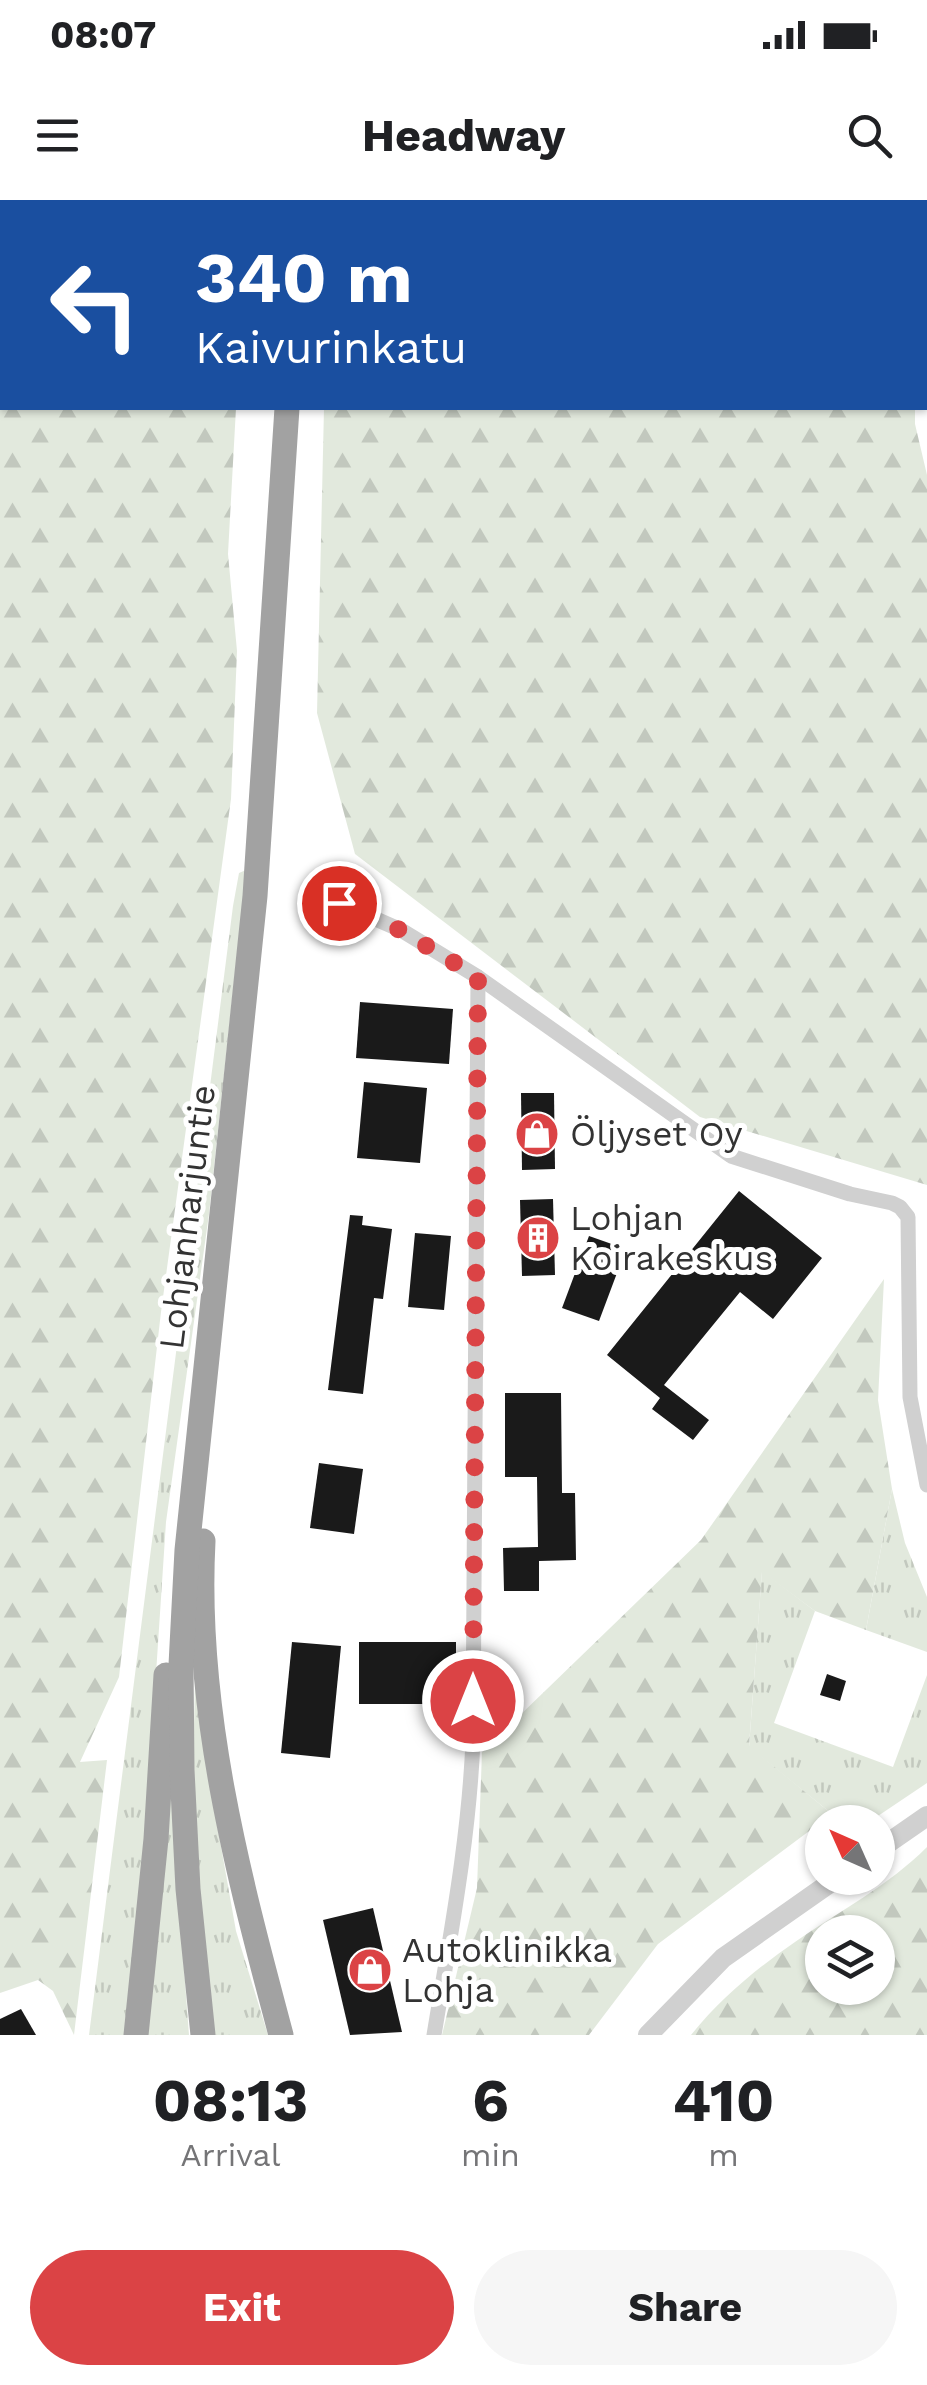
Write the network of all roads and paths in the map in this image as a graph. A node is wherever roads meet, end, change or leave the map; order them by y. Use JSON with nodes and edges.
{"nodes":[{"id":1,"x":286,"y":410,"type":"edge"},
{"id":2,"x":339,"y":903,"type":"dead end"},
{"id":3,"x":478,"y":977,"type":"junction"},
{"id":4,"x":212,"y":1301,"type":"junction"},
{"id":5,"x":199,"y":1418,"type":"junction"},
{"id":6,"x":927,"y":1485,"type":"edge"},
{"id":7,"x":927,"y":1816,"type":"edge"},
{"id":8,"x":895,"y":1838,"type":"edge"},
{"id":9,"x":813,"y":1895,"type":"edge"},
{"id":10,"x":136,"y":2035,"type":"edge"},
{"id":11,"x":204,"y":2035,"type":"edge"},
{"id":12,"x":281,"y":2035,"type":"edge"},
{"id":13,"x":434,"y":2035,"type":"edge"},
{"id":14,"x":648,"y":2035,"type":"edge"}],
"edges":[{"from":1,"to":4,"type":"highway","name":"Lohjanharjuntie"},
{"from":2,"to":3,"type":"street"},
{"from":3,"to":6,"type":"street"},
{"from":3,"to":13,"type":"street"},
{"from":4,"to":5,"type":"highway","name":"Lohjanharjuntie"},
{"from":4,"to":12,"type":"highway"},
{"from":5,"to":10,"type":"highway"},
{"from":5,"to":11,"type":"highway","name":"Lohjanharjuntie"},
{"from":7,"to":8,"type":"street"},
{"from":9,"to":14,"type":"street"}]}
